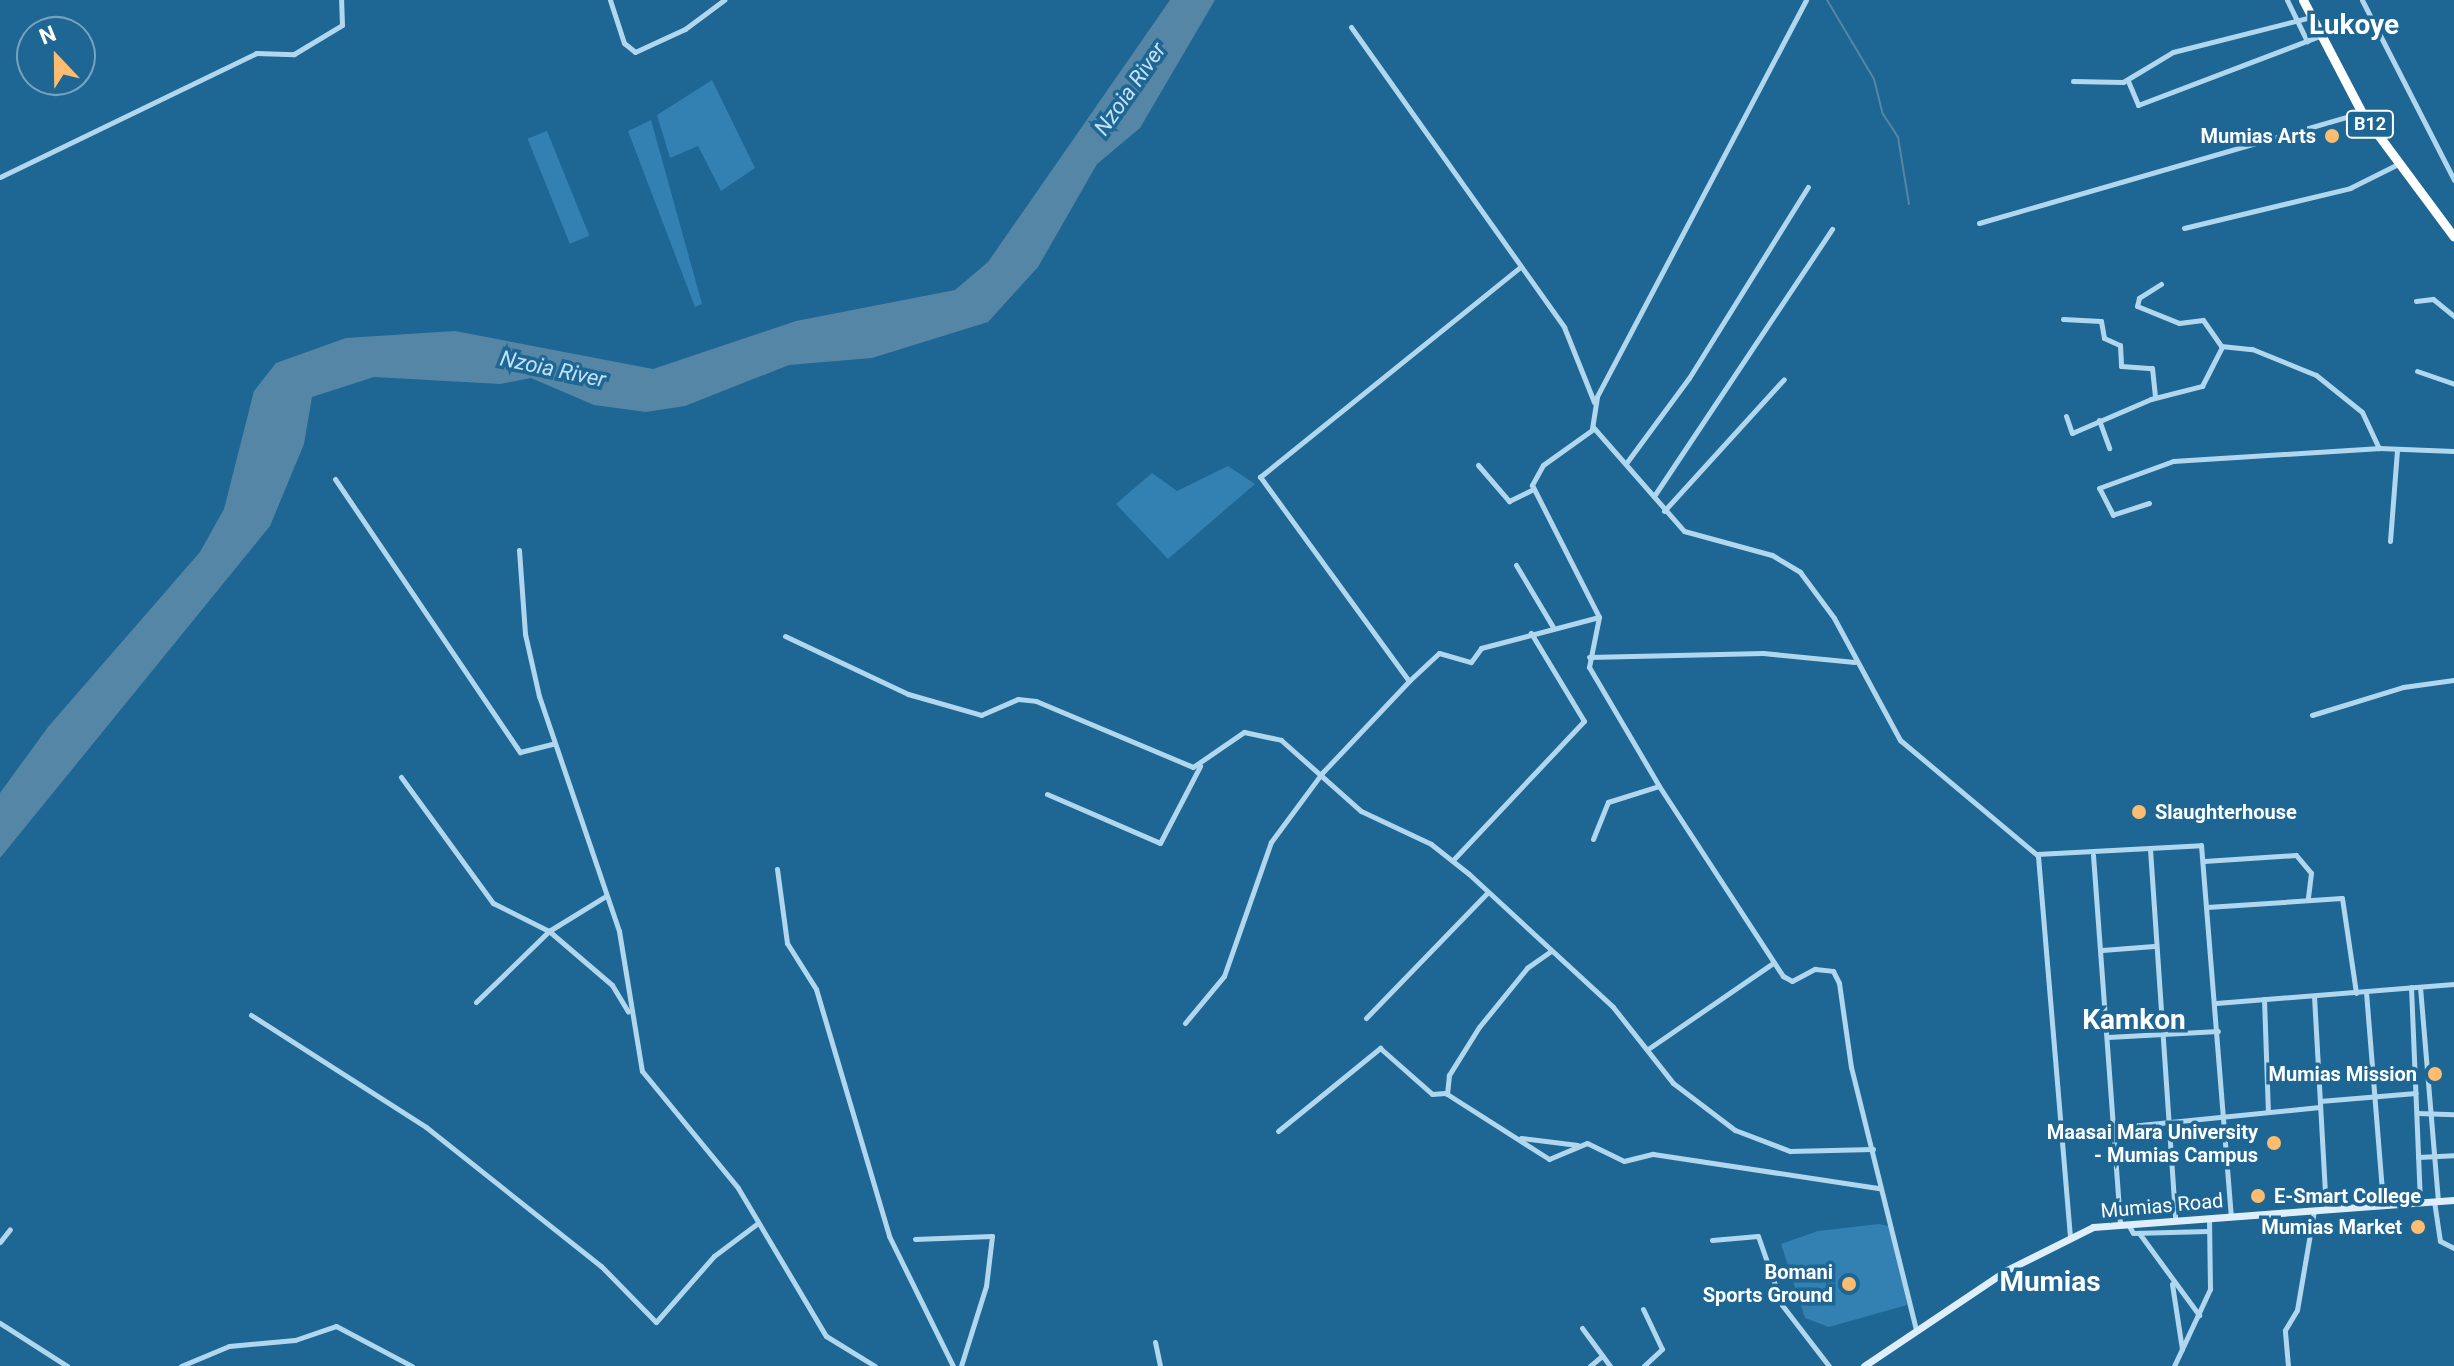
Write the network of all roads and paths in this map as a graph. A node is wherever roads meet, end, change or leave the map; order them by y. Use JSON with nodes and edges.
{"nodes":[{"id":1,"x":341,"y":0,"type":"edge"},
{"id":2,"x":610,"y":0,"type":"edge"},
{"id":3,"x":724,"y":0,"type":"edge"},
{"id":4,"x":1806,"y":0,"type":"edge"},
{"id":5,"x":2287,"y":0,"type":"edge"},
{"id":6,"x":2303,"y":0,"type":"edge"},
{"id":7,"x":2362,"y":0,"type":"edge"},
{"id":8,"x":2312,"y":17,"type":"junction"},
{"id":9,"x":2297,"y":22,"type":"junction"},
{"id":10,"x":1351,"y":27,"type":"dead end"},
{"id":11,"x":2321,"y":35,"type":"junction"},
{"id":12,"x":2307,"y":41,"type":"junction"},
{"id":13,"x":2073,"y":81,"type":"dead end"},
{"id":14,"x":2128,"y":81,"type":"junction"},
{"id":15,"x":2362,"y":113,"type":"junction"},
{"id":16,"x":2396,"y":165,"type":"junction"},
{"id":17,"x":0,"y":177,"type":"edge"},
{"id":18,"x":2454,"y":180,"type":"edge"},
{"id":19,"x":1808,"y":187,"type":"dead end"},
{"id":20,"x":1979,"y":223,"type":"dead end"},
{"id":21,"x":2184,"y":228,"type":"dead end"},
{"id":22,"x":1832,"y":229,"type":"dead end"},
{"id":23,"x":2454,"y":237,"type":"edge"},
{"id":24,"x":1519,"y":268,"type":"junction"},
{"id":25,"x":2161,"y":284,"type":"dead end"},
{"id":26,"x":2416,"y":301,"type":"dead end"},
{"id":27,"x":2454,"y":316,"type":"edge"},
{"id":28,"x":2063,"y":319,"type":"dead end"},
{"id":29,"x":2222,"y":347,"type":"junction"},
{"id":30,"x":2417,"y":371,"type":"dead end"},
{"id":31,"x":1784,"y":379,"type":"dead end"},
{"id":32,"x":2454,"y":384,"type":"edge"},
{"id":33,"x":2155,"y":397,"type":"junction"},
{"id":34,"x":1594,"y":403,"type":"junction"},
{"id":35,"x":2066,"y":416,"type":"dead end"},
{"id":36,"x":2099,"y":420,"type":"junction"},
{"id":37,"x":1593,"y":427,"type":"junction"},
{"id":38,"x":2109,"y":448,"type":"dead end"},
{"id":39,"x":2381,"y":448,"type":"junction"},
{"id":40,"x":2397,"y":449,"type":"junction"},
{"id":41,"x":2454,"y":451,"type":"edge"},
{"id":42,"x":1627,"y":462,"type":"junction"},
{"id":43,"x":1478,"y":465,"type":"dead end"},
{"id":44,"x":335,"y":479,"type":"dead end"},
{"id":45,"x":1533,"y":490,"type":"junction"},
{"id":46,"x":1654,"y":496,"type":"junction"},
{"id":47,"x":2149,"y":503,"type":"dead end"},
{"id":48,"x":1664,"y":511,"type":"junction"},
{"id":49,"x":2390,"y":541,"type":"dead end"},
{"id":50,"x":519,"y":550,"type":"dead end"},
{"id":51,"x":1516,"y":565,"type":"dead end"},
{"id":52,"x":1599,"y":617,"type":"junction"},
{"id":53,"x":1553,"y":627,"type":"junction"},
{"id":54,"x":1531,"y":633,"type":"junction"},
{"id":55,"x":785,"y":636,"type":"dead end"},
{"id":56,"x":1589,"y":657,"type":"junction"},
{"id":57,"x":1856,"y":662,"type":"junction"},
{"id":58,"x":2454,"y":680,"type":"edge"},
{"id":59,"x":1409,"y":681,"type":"junction"},
{"id":60,"x":2312,"y":715,"type":"dead end"},
{"id":61,"x":552,"y":744,"type":"junction"},
{"id":62,"x":1200,"y":766,"type":"junction"},
{"id":63,"x":1322,"y":773,"type":"junction"},
{"id":64,"x":401,"y":777,"type":"dead end"},
{"id":65,"x":1659,"y":786,"type":"junction"},
{"id":66,"x":1047,"y":794,"type":"dead end"},
{"id":67,"x":1593,"y":839,"type":"dead end"},
{"id":68,"x":2150,"y":849,"type":"junction"},
{"id":69,"x":2037,"y":854,"type":"junction"},
{"id":70,"x":2093,"y":855,"type":"junction"},
{"id":71,"x":1453,"y":860,"type":"junction"},
{"id":72,"x":2204,"y":861,"type":"junction"},
{"id":73,"x":777,"y":869,"type":"dead end"},
{"id":74,"x":1488,"y":892,"type":"junction"},
{"id":75,"x":606,"y":896,"type":"junction"},
{"id":76,"x":2308,"y":899,"type":"junction"},
{"id":77,"x":2207,"y":907,"type":"junction"},
{"id":78,"x":549,"y":931,"type":"junction"},
{"id":79,"x":2154,"y":946,"type":"junction"},
{"id":80,"x":2102,"y":950,"type":"junction"},
{"id":81,"x":1551,"y":951,"type":"junction"},
{"id":82,"x":1773,"y":963,"type":"junction"},
{"id":83,"x":2454,"y":984,"type":"edge"},
{"id":84,"x":2411,"y":987,"type":"junction"},
{"id":85,"x":2420,"y":987,"type":"junction"},
{"id":86,"x":2366,"y":992,"type":"junction"},
{"id":87,"x":2356,"y":993,"type":"junction"},
{"id":88,"x":2314,"y":996,"type":"junction"},
{"id":89,"x":2264,"y":999,"type":"junction"},
{"id":90,"x":476,"y":1002,"type":"dead end"},
{"id":91,"x":2216,"y":1003,"type":"junction"},
{"id":92,"x":251,"y":1015,"type":"dead end"},
{"id":93,"x":631,"y":1016,"type":"junction"},
{"id":94,"x":1366,"y":1018,"type":"dead end"},
{"id":95,"x":1185,"y":1023,"type":"dead end"},
{"id":96,"x":2218,"y":1031,"type":"junction"},
{"id":97,"x":2161,"y":1034,"type":"junction"},
{"id":98,"x":2108,"y":1037,"type":"junction"},
{"id":99,"x":1648,"y":1049,"type":"junction"},
{"id":100,"x":1445,"y":1093,"type":"junction"},
{"id":101,"x":2416,"y":1093,"type":"junction"},
{"id":102,"x":2373,"y":1097,"type":"junction"},
{"id":103,"x":2320,"y":1104,"type":"junction"},
{"id":104,"x":2268,"y":1112,"type":"junction"},
{"id":105,"x":2417,"y":1113,"type":"junction"},
{"id":106,"x":2454,"y":1114,"type":"edge"},
{"id":107,"x":2432,"y":1115,"type":"junction"},
{"id":108,"x":2223,"y":1116,"type":"junction"},
{"id":109,"x":2167,"y":1122,"type":"junction"},
{"id":110,"x":2114,"y":1127,"type":"junction"},
{"id":111,"x":1278,"y":1131,"type":"dead end"},
{"id":112,"x":2060,"y":1133,"type":"junction"},
{"id":113,"x":1520,"y":1138,"type":"junction"},
{"id":114,"x":1578,"y":1145,"type":"junction"},
{"id":115,"x":1873,"y":1149,"type":"junction"},
{"id":116,"x":2454,"y":1155,"type":"edge"},
{"id":117,"x":2433,"y":1156,"type":"junction"},
{"id":118,"x":2418,"y":1157,"type":"junction"},
{"id":119,"x":1879,"y":1188,"type":"junction"},
{"id":120,"x":2454,"y":1200,"type":"edge"},
{"id":121,"x":2420,"y":1201,"type":"junction"},
{"id":122,"x":2436,"y":1201,"type":"junction"},
{"id":123,"x":2383,"y":1205,"type":"junction"},
{"id":124,"x":2326,"y":1209,"type":"junction"},
{"id":125,"x":2314,"y":1211,"type":"junction"},
{"id":126,"x":2231,"y":1216,"type":"junction"},
{"id":127,"x":2209,"y":1218,"type":"junction"},
{"id":128,"x":2175,"y":1220,"type":"junction"},
{"id":129,"x":758,"y":1223,"type":"junction"},
{"id":130,"x":2124,"y":1224,"type":"junction"},
{"id":131,"x":10,"y":1229,"type":"dead end"},
{"id":132,"x":2208,"y":1231,"type":"junction"},
{"id":133,"x":2139,"y":1233,"type":"junction"},
{"id":134,"x":2070,"y":1236,"type":"junction"},
{"id":135,"x":915,"y":1239,"type":"dead end"},
{"id":136,"x":1712,"y":1240,"type":"dead end"},
{"id":137,"x":0,"y":1242,"type":"edge"},
{"id":138,"x":2454,"y":1248,"type":"edge"},
{"id":139,"x":2171,"y":1280,"type":"junction"},
{"id":140,"x":1643,"y":1309,"type":"dead end"},
{"id":141,"x":2199,"y":1315,"type":"junction"},
{"id":142,"x":0,"y":1323,"type":"edge"},
{"id":143,"x":1582,"y":1328,"type":"dead end"},
{"id":144,"x":1916,"y":1329,"type":"junction"},
{"id":145,"x":1155,"y":1342,"type":"dead end"},
{"id":146,"x":2183,"y":1350,"type":"junction"},
{"id":147,"x":1602,"y":1356,"type":"junction"},
{"id":148,"x":67,"y":1366,"type":"edge"},
{"id":149,"x":181,"y":1366,"type":"edge"},
{"id":150,"x":412,"y":1366,"type":"edge"},
{"id":151,"x":875,"y":1366,"type":"edge"},
{"id":152,"x":953,"y":1366,"type":"edge"},
{"id":153,"x":961,"y":1366,"type":"edge"},
{"id":154,"x":1160,"y":1366,"type":"edge"},
{"id":155,"x":1590,"y":1366,"type":"edge"},
{"id":156,"x":1610,"y":1366,"type":"edge"},
{"id":157,"x":1644,"y":1366,"type":"edge"},
{"id":158,"x":1829,"y":1366,"type":"edge"},
{"id":159,"x":1864,"y":1366,"type":"edge"},
{"id":160,"x":2174,"y":1366,"type":"edge"},
{"id":161,"x":2288,"y":1366,"type":"edge"}],
"edges":[{"from":1,"to":17,"type":"street"},
{"from":2,"to":3,"type":"street"},
{"from":4,"to":34,"type":"street"},
{"from":5,"to":9,"type":"street"},
{"from":6,"to":8,"type":"highway","number":"B12"},
{"from":7,"to":18,"type":"street"},
{"from":8,"to":9,"type":"street"},
{"from":8,"to":11,"type":"highway","number":"B12"},
{"from":9,"to":12,"type":"street"},
{"from":9,"to":14,"type":"street"},
{"from":10,"to":24,"type":"street"},
{"from":11,"to":12,"type":"street"},
{"from":11,"to":15,"type":"highway","number":"B12"},
{"from":12,"to":14,"type":"street"},
{"from":13,"to":14,"type":"street"},
{"from":15,"to":16,"type":"highway","number":"B12"},
{"from":15,"to":20,"type":"street"},
{"from":16,"to":21,"type":"street"},
{"from":16,"to":23,"type":"highway","number":"B12"},
{"from":19,"to":42,"type":"street"},
{"from":22,"to":46,"type":"street"},
{"from":24,"to":34,"type":"street"},
{"from":24,"to":59,"type":"street"},
{"from":25,"to":29,"type":"street"},
{"from":26,"to":27,"type":"street"},
{"from":28,"to":33,"type":"street"},
{"from":29,"to":33,"type":"street"},
{"from":29,"to":39,"type":"street"},
{"from":30,"to":32,"type":"street"},
{"from":31,"to":48,"type":"street"},
{"from":33,"to":36,"type":"street"},
{"from":34,"to":37,"type":"street"},
{"from":35,"to":36,"type":"street"},
{"from":36,"to":38,"type":"street"},
{"from":37,"to":42,"type":"street"},
{"from":37,"to":45,"type":"street"},
{"from":39,"to":40,"type":"street"},
{"from":39,"to":47,"type":"street"},
{"from":40,"to":41,"type":"street"},
{"from":40,"to":49,"type":"street"},
{"from":42,"to":46,"type":"street"},
{"from":43,"to":45,"type":"street"},
{"from":44,"to":61,"type":"street"},
{"from":45,"to":52,"type":"street"},
{"from":46,"to":48,"type":"street"},
{"from":48,"to":57,"type":"street"},
{"from":50,"to":61,"type":"street"},
{"from":51,"to":53,"type":"street"},
{"from":52,"to":53,"type":"street"},
{"from":52,"to":56,"type":"street"},
{"from":53,"to":54,"type":"street"},
{"from":54,"to":59,"type":"street"},
{"from":54,"to":71,"type":"street"},
{"from":55,"to":62,"type":"street"},
{"from":56,"to":57,"type":"street"},
{"from":56,"to":65,"type":"street"},
{"from":57,"to":69,"type":"street"},
{"from":58,"to":60,"type":"street"},
{"from":59,"to":63,"type":"street"},
{"from":61,"to":75,"type":"street"},
{"from":62,"to":63,"type":"street"},
{"from":62,"to":66,"type":"street"},
{"from":63,"to":71,"type":"street"},
{"from":63,"to":95,"type":"street"},
{"from":64,"to":78,"type":"street"},
{"from":65,"to":67,"type":"street"},
{"from":65,"to":82,"type":"street"},
{"from":68,"to":70,"type":"street"},
{"from":68,"to":72,"type":"street"},
{"from":68,"to":79,"type":"street"},
{"from":69,"to":70,"type":"street"},
{"from":69,"to":112,"type":"street"},
{"from":70,"to":80,"type":"street"},
{"from":71,"to":74,"type":"street"},
{"from":72,"to":76,"type":"street"},
{"from":72,"to":77,"type":"street"},
{"from":73,"to":152,"type":"street"},
{"from":74,"to":81,"type":"street"},
{"from":74,"to":94,"type":"street"},
{"from":75,"to":78,"type":"street"},
{"from":75,"to":93,"type":"street"},
{"from":76,"to":77,"type":"street"},
{"from":76,"to":87,"type":"street"},
{"from":77,"to":91,"type":"street"},
{"from":78,"to":90,"type":"street"},
{"from":78,"to":93,"type":"street"},
{"from":79,"to":80,"type":"street"},
{"from":79,"to":97,"type":"street"},
{"from":80,"to":98,"type":"street"},
{"from":81,"to":99,"type":"street"},
{"from":81,"to":100,"type":"street"},
{"from":82,"to":99,"type":"street"},
{"from":82,"to":115,"type":"street"},
{"from":83,"to":85,"type":"street"},
{"from":84,"to":85,"type":"street"},
{"from":84,"to":86,"type":"street"},
{"from":84,"to":101,"type":"street"},
{"from":85,"to":107,"type":"street"},
{"from":86,"to":87,"type":"street"},
{"from":86,"to":102,"type":"street"},
{"from":87,"to":88,"type":"street"},
{"from":88,"to":89,"type":"street"},
{"from":88,"to":103,"type":"street"},
{"from":89,"to":91,"type":"street"},
{"from":89,"to":104,"type":"street"},
{"from":91,"to":96,"type":"street"},
{"from":92,"to":129,"type":"street"},
{"from":93,"to":129,"type":"street"},
{"from":96,"to":97,"type":"street"},
{"from":96,"to":108,"type":"street"},
{"from":97,"to":98,"type":"street"},
{"from":97,"to":109,"type":"street"},
{"from":98,"to":110,"type":"street"},
{"from":99,"to":115,"type":"street"},
{"from":100,"to":111,"type":"street"},
{"from":100,"to":113,"type":"street"},
{"from":101,"to":102,"type":"street"},
{"from":101,"to":105,"type":"street"},
{"from":102,"to":103,"type":"street"},
{"from":102,"to":123,"type":"street"},
{"from":103,"to":104,"type":"street"},
{"from":103,"to":124,"type":"street"},
{"from":104,"to":108,"type":"street"},
{"from":105,"to":107,"type":"street"},
{"from":105,"to":118,"type":"street"},
{"from":106,"to":107,"type":"street"},
{"from":107,"to":117,"type":"street"},
{"from":108,"to":109,"type":"street"},
{"from":108,"to":126,"type":"street"},
{"from":109,"to":110,"type":"street"},
{"from":109,"to":128,"type":"street"},
{"from":110,"to":112,"type":"street"},
{"from":110,"to":130,"type":"street"},
{"from":112,"to":134,"type":"street"},
{"from":113,"to":114,"type":"street"},
{"from":113,"to":114,"type":"street"},
{"from":114,"to":119,"type":"street"},
{"from":115,"to":119,"type":"street"},
{"from":116,"to":117,"type":"street"},
{"from":117,"to":118,"type":"street"},
{"from":117,"to":122,"type":"street"},
{"from":118,"to":121,"type":"street"},
{"from":119,"to":144,"type":"street"},
{"from":120,"to":122,"type":"street","name":"Mumias Road"},
{"from":121,"to":122,"type":"street","name":"Mumias Road"},
{"from":121,"to":123,"type":"street","name":"Mumias Road"},
{"from":122,"to":138,"type":"street"},
{"from":123,"to":124,"type":"street","name":"Mumias Road"},
{"from":124,"to":125,"type":"street","name":"Mumias Road"},
{"from":125,"to":126,"type":"street","name":"Mumias Road"},
{"from":125,"to":161,"type":"street"},
{"from":126,"to":127,"type":"street","name":"Mumias Road"},
{"from":127,"to":128,"type":"street","name":"Mumias Road"},
{"from":127,"to":132,"type":"street"},
{"from":128,"to":130,"type":"street","name":"Mumias Road"},
{"from":129,"to":151,"type":"street"},
{"from":130,"to":133,"type":"street"},
{"from":130,"to":134,"type":"street","name":"Mumias Road"},
{"from":131,"to":137,"type":"street"},
{"from":132,"to":133,"type":"street"},
{"from":132,"to":141,"type":"street"},
{"from":133,"to":139,"type":"street"},
{"from":134,"to":144,"type":"street","name":"Mumias Road"},
{"from":135,"to":153,"type":"street"},
{"from":136,"to":158,"type":"street"},
{"from":139,"to":141,"type":"street"},
{"from":139,"to":146,"type":"street"},
{"from":140,"to":157,"type":"street"},
{"from":141,"to":146,"type":"street"},
{"from":142,"to":148,"type":"street"},
{"from":143,"to":147,"type":"street"},
{"from":144,"to":159,"type":"street","name":"Mumias Road"},
{"from":145,"to":154,"type":"street"},
{"from":146,"to":160,"type":"street"},
{"from":147,"to":155,"type":"street"},
{"from":147,"to":156,"type":"street"},
{"from":149,"to":150,"type":"street"}]}
